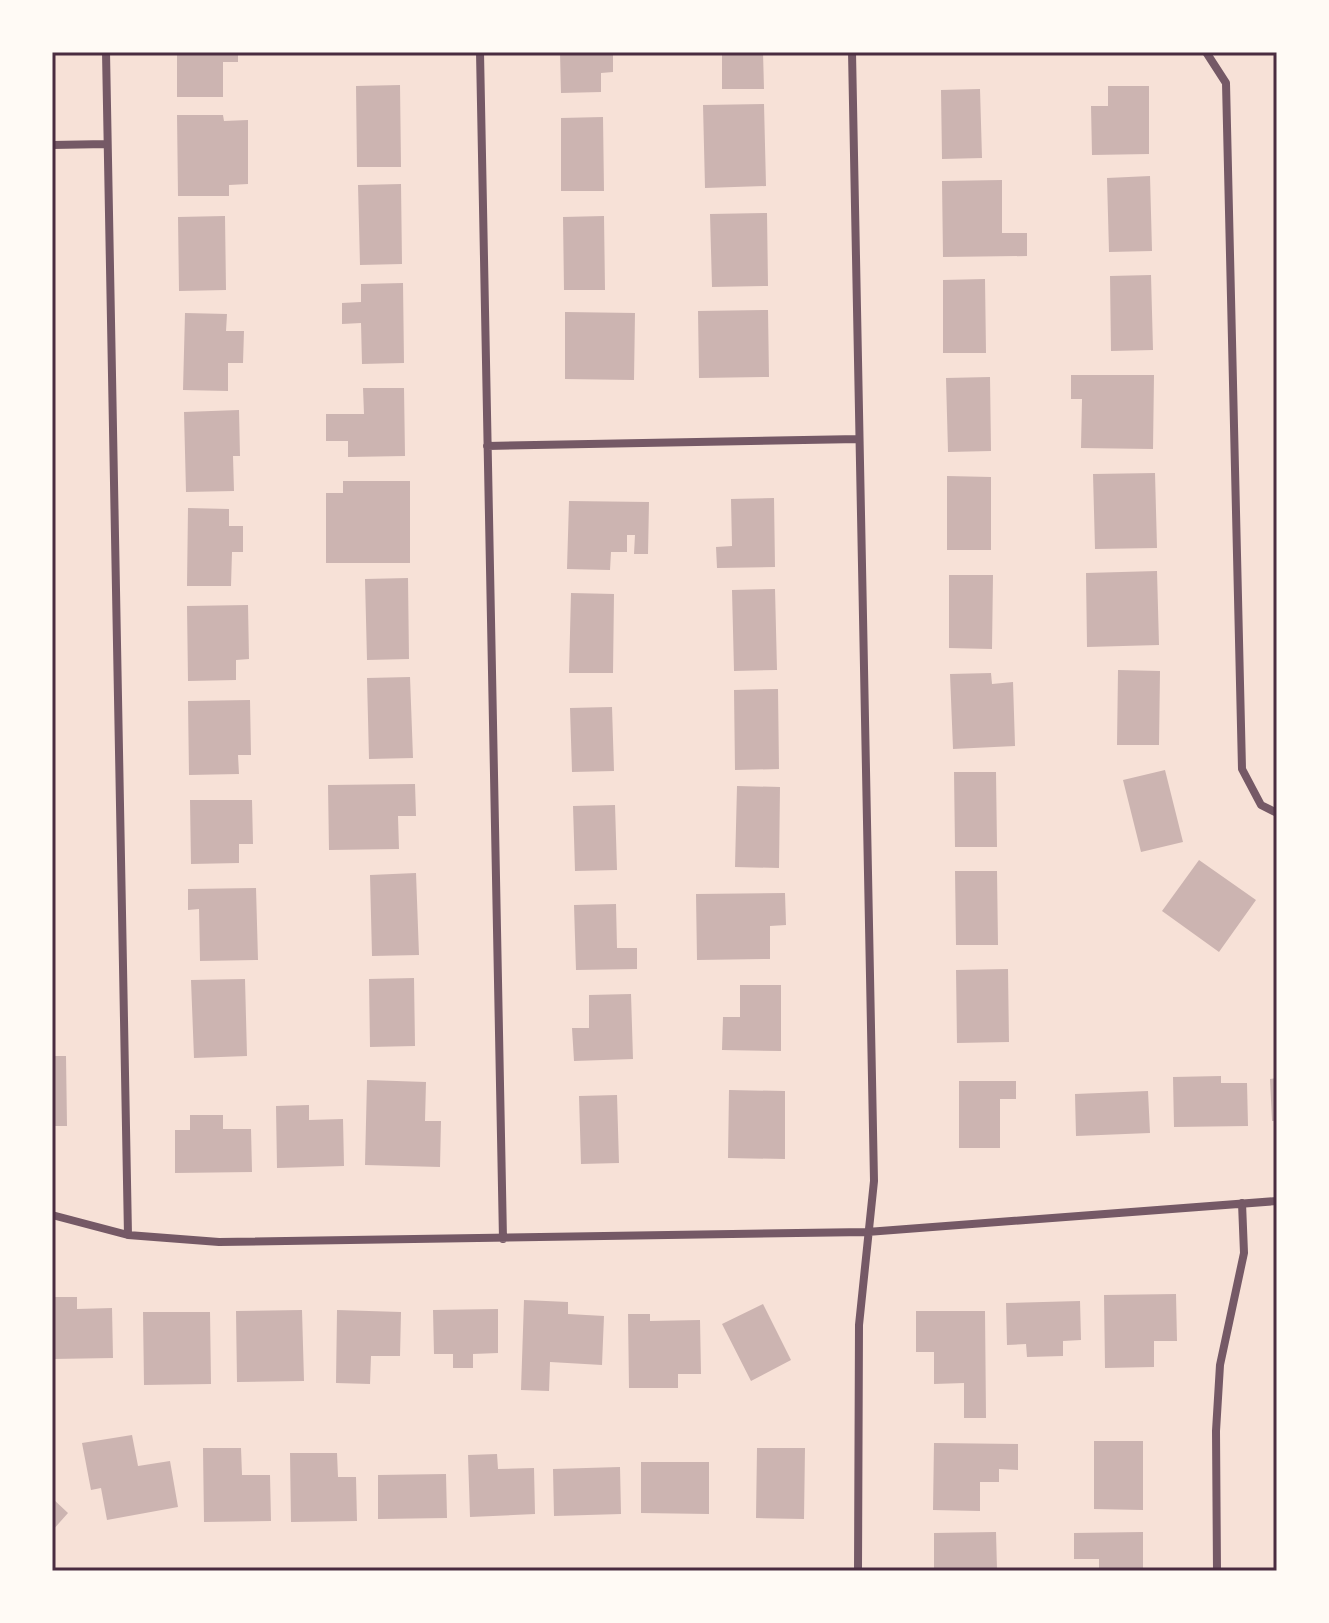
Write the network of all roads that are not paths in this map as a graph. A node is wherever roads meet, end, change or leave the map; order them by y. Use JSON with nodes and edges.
{"nodes":[{"id":1,"x":106,"y":52,"type":"edge"},
{"id":2,"x":480,"y":52,"type":"edge"},
{"id":3,"x":852,"y":52,"type":"edge"},
{"id":4,"x":1206,"y":52,"type":"edge"},
{"id":5,"x":107,"y":144,"type":"junction"},
{"id":6,"x":52,"y":145,"type":"edge"},
{"id":7,"x":859,"y":439,"type":"junction"},
{"id":8,"x":487,"y":446,"type":"junction"},
{"id":9,"x":1277,"y":813,"type":"edge"},
{"id":10,"x":1277,"y":1201,"type":"edge"},
{"id":11,"x":1242,"y":1203,"type":"junction"},
{"id":12,"x":52,"y":1215,"type":"edge"},
{"id":13,"x":867,"y":1232,"type":"junction"},
{"id":14,"x":128,"y":1235,"type":"junction"},
{"id":15,"x":503,"y":1239,"type":"junction"},
{"id":16,"x":858,"y":1571,"type":"edge"},
{"id":17,"x":1217,"y":1571,"type":"edge"}],
"edges":[{"from":1,"to":5,"type":"street"},
{"from":2,"to":8,"type":"street"},
{"from":3,"to":7,"type":"street"},
{"from":4,"to":9,"type":"street"},
{"from":5,"to":6,"type":"street"},
{"from":5,"to":14,"type":"street"},
{"from":7,"to":8,"type":"street"},
{"from":7,"to":13,"type":"street"},
{"from":8,"to":15,"type":"street"},
{"from":10,"to":11,"type":"street"},
{"from":11,"to":13,"type":"street"},
{"from":11,"to":17,"type":"street"},
{"from":12,"to":14,"type":"street"},
{"from":13,"to":15,"type":"street"},
{"from":13,"to":16,"type":"street"},
{"from":14,"to":15,"type":"street"}]}
